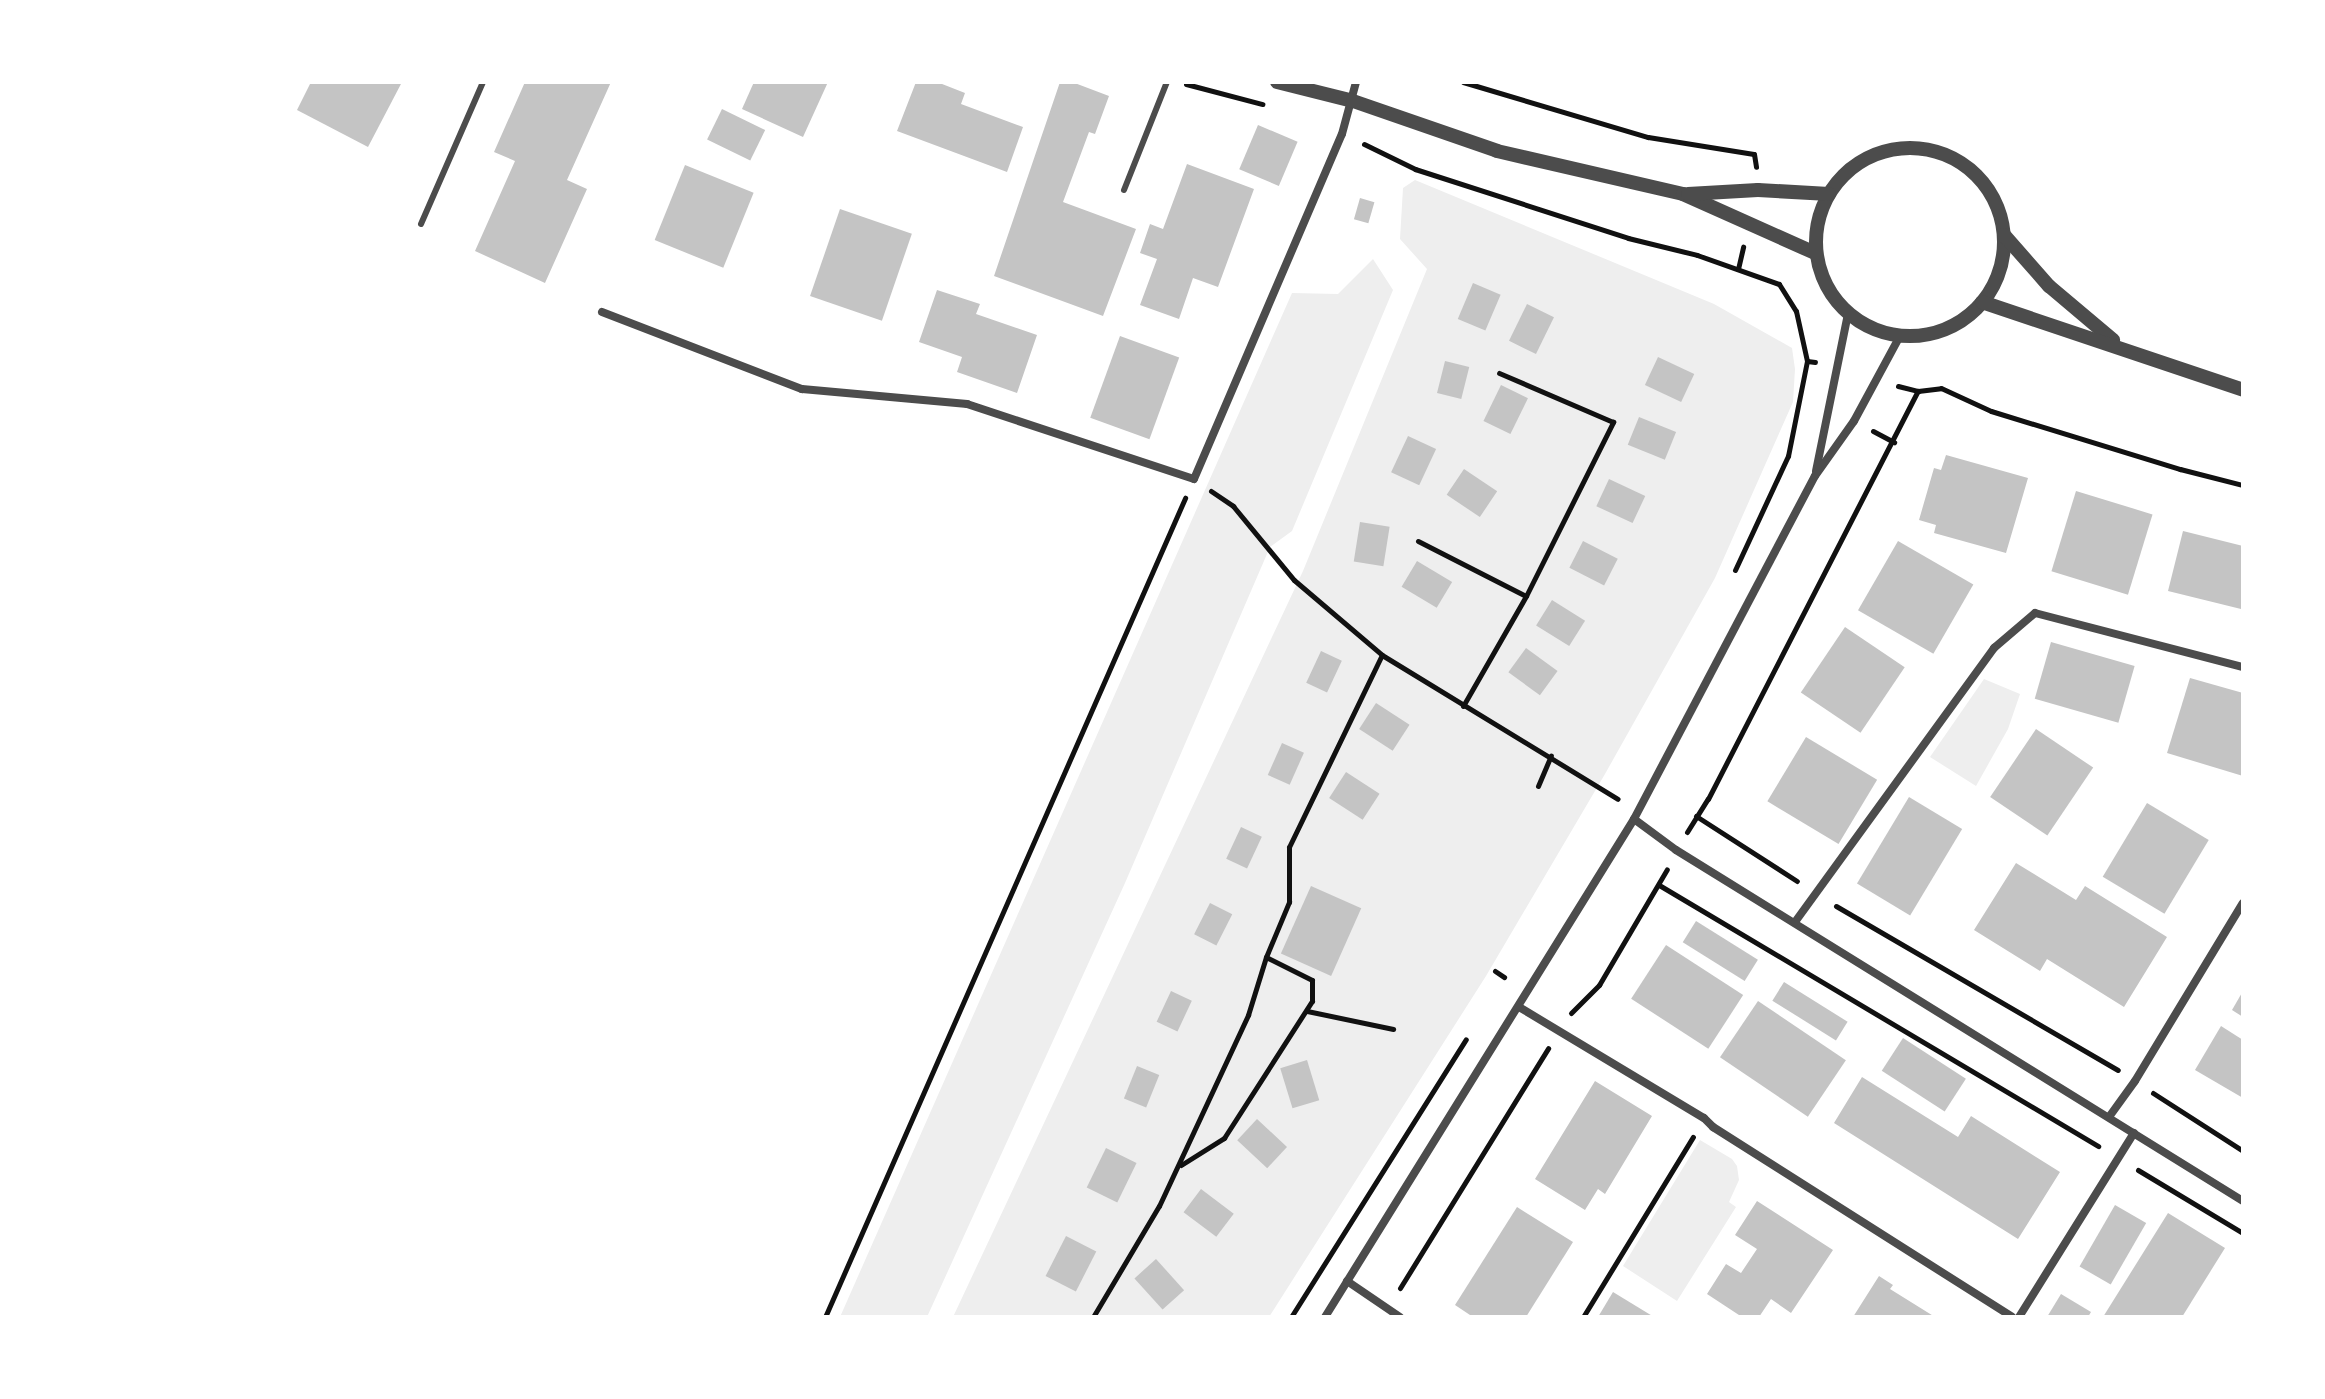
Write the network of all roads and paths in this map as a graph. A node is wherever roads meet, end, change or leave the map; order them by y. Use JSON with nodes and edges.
{"nodes":[{"id":1,"x":483,"y":82,"type":"edge"},
{"id":2,"x":1167,"y":82,"type":"edge"},
{"id":3,"x":1277,"y":82,"type":"edge"},
{"id":4,"x":1356,"y":82,"type":"edge"},
{"id":5,"x":1463,"y":82,"type":"edge"},
{"id":6,"x":1353,"y":101,"type":"junction"},
{"id":7,"x":1342,"y":134,"type":"junction"},
{"id":8,"x":1124,"y":190,"type":"dead end"},
{"id":9,"x":1758,"y":190,"type":"junction"},
{"id":10,"x":1683,"y":194,"type":"junction"},
{"id":11,"x":1829,"y":194,"type":"junction"},
{"id":12,"x":421,"y":224,"type":"dead end"},
{"id":13,"x":1749,"y":224,"type":"junction"},
{"id":14,"x":2004,"y":235,"type":"junction"},
{"id":15,"x":1815,"y":253,"type":"junction"},
{"id":16,"x":1738,"y":269,"type":"junction"},
{"id":17,"x":1982,"y":302,"type":"junction"},
{"id":18,"x":602,"y":312,"type":"dead end"},
{"id":19,"x":1848,"y":314,"type":"junction"},
{"id":20,"x":1900,"y":336,"type":"junction"},
{"id":21,"x":2120,"y":346,"type":"junction"},
{"id":22,"x":1807,"y":361,"type":"junction"},
{"id":23,"x":1837,"y":367,"type":"junction"},
{"id":24,"x":1499,"y":373,"type":"dead end"},
{"id":25,"x":1876,"y":381,"type":"junction"},
{"id":26,"x":2243,"y":390,"type":"edge"},
{"id":27,"x":1918,"y":391,"type":"junction"},
{"id":28,"x":1872,"y":431,"type":"dead end"},
{"id":29,"x":1894,"y":442,"type":"junction"},
{"id":30,"x":1815,"y":476,"type":"junction"},
{"id":31,"x":1194,"y":479,"type":"junction"},
{"id":32,"x":2243,"y":485,"type":"edge"},
{"id":33,"x":1418,"y":541,"type":"dead end"},
{"id":34,"x":1730,"y":580,"type":"dead end"},
{"id":35,"x":1526,"y":596,"type":"junction"},
{"id":36,"x":1382,"y":655,"type":"junction"},
{"id":37,"x":2243,"y":667,"type":"edge"},
{"id":38,"x":1463,"y":706,"type":"junction"},
{"id":39,"x":1551,"y":756,"type":"junction"},
{"id":40,"x":1625,"y":785,"type":"dead end"},
{"id":41,"x":1538,"y":786,"type":"dead end"},
{"id":42,"x":1617,"y":798,"type":"junction"},
{"id":43,"x":1609,"y":810,"type":"dead end"},
{"id":44,"x":1696,"y":816,"type":"junction"},
{"id":45,"x":1634,"y":819,"type":"junction"},
{"id":46,"x":1676,"y":850,"type":"junction"},
{"id":47,"x":1659,"y":885,"type":"junction"},
{"id":48,"x":1816,"y":894,"type":"junction"},
{"id":49,"x":2243,"y":903,"type":"edge"},
{"id":50,"x":1795,"y":922,"type":"junction"},
{"id":51,"x":1266,"y":957,"type":"junction"},
{"id":52,"x":1511,"y":967,"type":"dead end"},
{"id":53,"x":1495,"y":971,"type":"dead end"},
{"id":54,"x":1504,"y":977,"type":"junction"},
{"id":55,"x":1496,"y":990,"type":"dead end"},
{"id":56,"x":1519,"y":1007,"type":"junction"},
{"id":57,"x":1307,"y":1011,"type":"junction"},
{"id":58,"x":1393,"y":1029,"type":"dead end"},
{"id":59,"x":1471,"y":1030,"type":"dead end"},
{"id":60,"x":1559,"y":1030,"type":"junction"},
{"id":61,"x":2135,"y":1081,"type":"junction"},
{"id":62,"x":2109,"y":1117,"type":"junction"},
{"id":63,"x":1704,"y":1118,"type":"junction"},
{"id":64,"x":2134,"y":1133,"type":"junction"},
{"id":65,"x":2243,"y":1151,"type":"edge"},
{"id":66,"x":2118,"y":1158,"type":"junction"},
{"id":67,"x":1175,"y":1172,"type":"junction"},
{"id":68,"x":2243,"y":1201,"type":"edge"},
{"id":69,"x":2243,"y":1233,"type":"edge"},
{"id":70,"x":1347,"y":1281,"type":"junction"},
{"id":71,"x":1387,"y":1309,"type":"junction"},
{"id":72,"x":825,"y":1317,"type":"edge"},
{"id":73,"x":1093,"y":1317,"type":"edge"},
{"id":74,"x":1291,"y":1317,"type":"edge"},
{"id":75,"x":1325,"y":1317,"type":"edge"},
{"id":76,"x":1400,"y":1317,"type":"edge"},
{"id":77,"x":1583,"y":1317,"type":"edge"},
{"id":78,"x":2012,"y":1317,"type":"edge"},
{"id":79,"x":2019,"y":1317,"type":"edge"}],
"edges":[{"from":1,"to":12,"type":"lane"},
{"from":2,"to":8,"type":"lane"},
{"from":3,"to":6,"type":"street"},
{"from":4,"to":6,"type":"street"},
{"from":5,"to":9,"type":"path"},
{"from":6,"to":7,"type":"street"},
{"from":6,"to":10,"type":"street"},
{"from":7,"to":16,"type":"path"},
{"from":7,"to":31,"type":"street"},
{"from":9,"to":10,"type":"street"},
{"from":9,"to":11,"type":"street"},
{"from":10,"to":13,"type":"street"},
{"from":11,"to":14,"type":"street"},
{"from":11,"to":15,"type":"street"},
{"from":13,"to":15,"type":"street"},
{"from":13,"to":16,"type":"path"},
{"from":14,"to":17,"type":"street"},
{"from":14,"to":21,"type":"street"},
{"from":15,"to":19,"type":"street"},
{"from":16,"to":22,"type":"path"},
{"from":17,"to":20,"type":"street"},
{"from":17,"to":21,"type":"street"},
{"from":18,"to":31,"type":"street"},
{"from":19,"to":20,"type":"street"},
{"from":19,"to":23,"type":"street"},
{"from":20,"to":25,"type":"street"},
{"from":21,"to":26,"type":"street"},
{"from":22,"to":23,"type":"path"},
{"from":22,"to":34,"type":"path"},
{"from":23,"to":30,"type":"street"},
{"from":24,"to":35,"type":"path"},
{"from":25,"to":27,"type":"path"},
{"from":25,"to":30,"type":"street"},
{"from":27,"to":29,"type":"path"},
{"from":27,"to":32,"type":"path"},
{"from":28,"to":29,"type":"path"},
{"from":29,"to":44,"type":"path"},
{"from":30,"to":45,"type":"street"},
{"from":31,"to":36,"type":"path"},
{"from":31,"to":72,"type":"path"},
{"from":33,"to":35,"type":"path"},
{"from":35,"to":38,"type":"path"},
{"from":36,"to":38,"type":"path"},
{"from":36,"to":51,"type":"path"},
{"from":37,"to":48,"type":"street"},
{"from":38,"to":39,"type":"path"},
{"from":39,"to":41,"type":"path"},
{"from":39,"to":42,"type":"path"},
{"from":40,"to":42,"type":"path"},
{"from":42,"to":43,"type":"path"},
{"from":42,"to":45,"type":"path"},
{"from":44,"to":46,"type":"path"},
{"from":44,"to":48,"type":"path"},
{"from":45,"to":46,"type":"street"},
{"from":45,"to":56,"type":"street"},
{"from":46,"to":47,"type":"path"},
{"from":46,"to":50,"type":"street"},
{"from":47,"to":60,"type":"path"},
{"from":47,"to":66,"type":"path"},
{"from":48,"to":50,"type":"street"},
{"from":48,"to":61,"type":"path"},
{"from":49,"to":61,"type":"street"},
{"from":50,"to":62,"type":"street"},
{"from":51,"to":57,"type":"path"},
{"from":51,"to":67,"type":"path"},
{"from":52,"to":54,"type":"path"},
{"from":53,"to":54,"type":"path"},
{"from":54,"to":55,"type":"path"},
{"from":56,"to":60,"type":"street"},
{"from":56,"to":70,"type":"street"},
{"from":57,"to":58,"type":"path"},
{"from":57,"to":67,"type":"path"},
{"from":59,"to":74,"type":"path"},
{"from":60,"to":63,"type":"street"},
{"from":60,"to":71,"type":"path"},
{"from":61,"to":62,"type":"street"},
{"from":61,"to":65,"type":"path"},
{"from":62,"to":64,"type":"street"},
{"from":63,"to":77,"type":"path"},
{"from":63,"to":78,"type":"street"},
{"from":64,"to":66,"type":"street"},
{"from":64,"to":68,"type":"street"},
{"from":66,"to":69,"type":"path"},
{"from":66,"to":79,"type":"street"},
{"from":67,"to":73,"type":"path"},
{"from":70,"to":71,"type":"street"},
{"from":70,"to":75,"type":"street"},
{"from":71,"to":76,"type":"street"}]}
